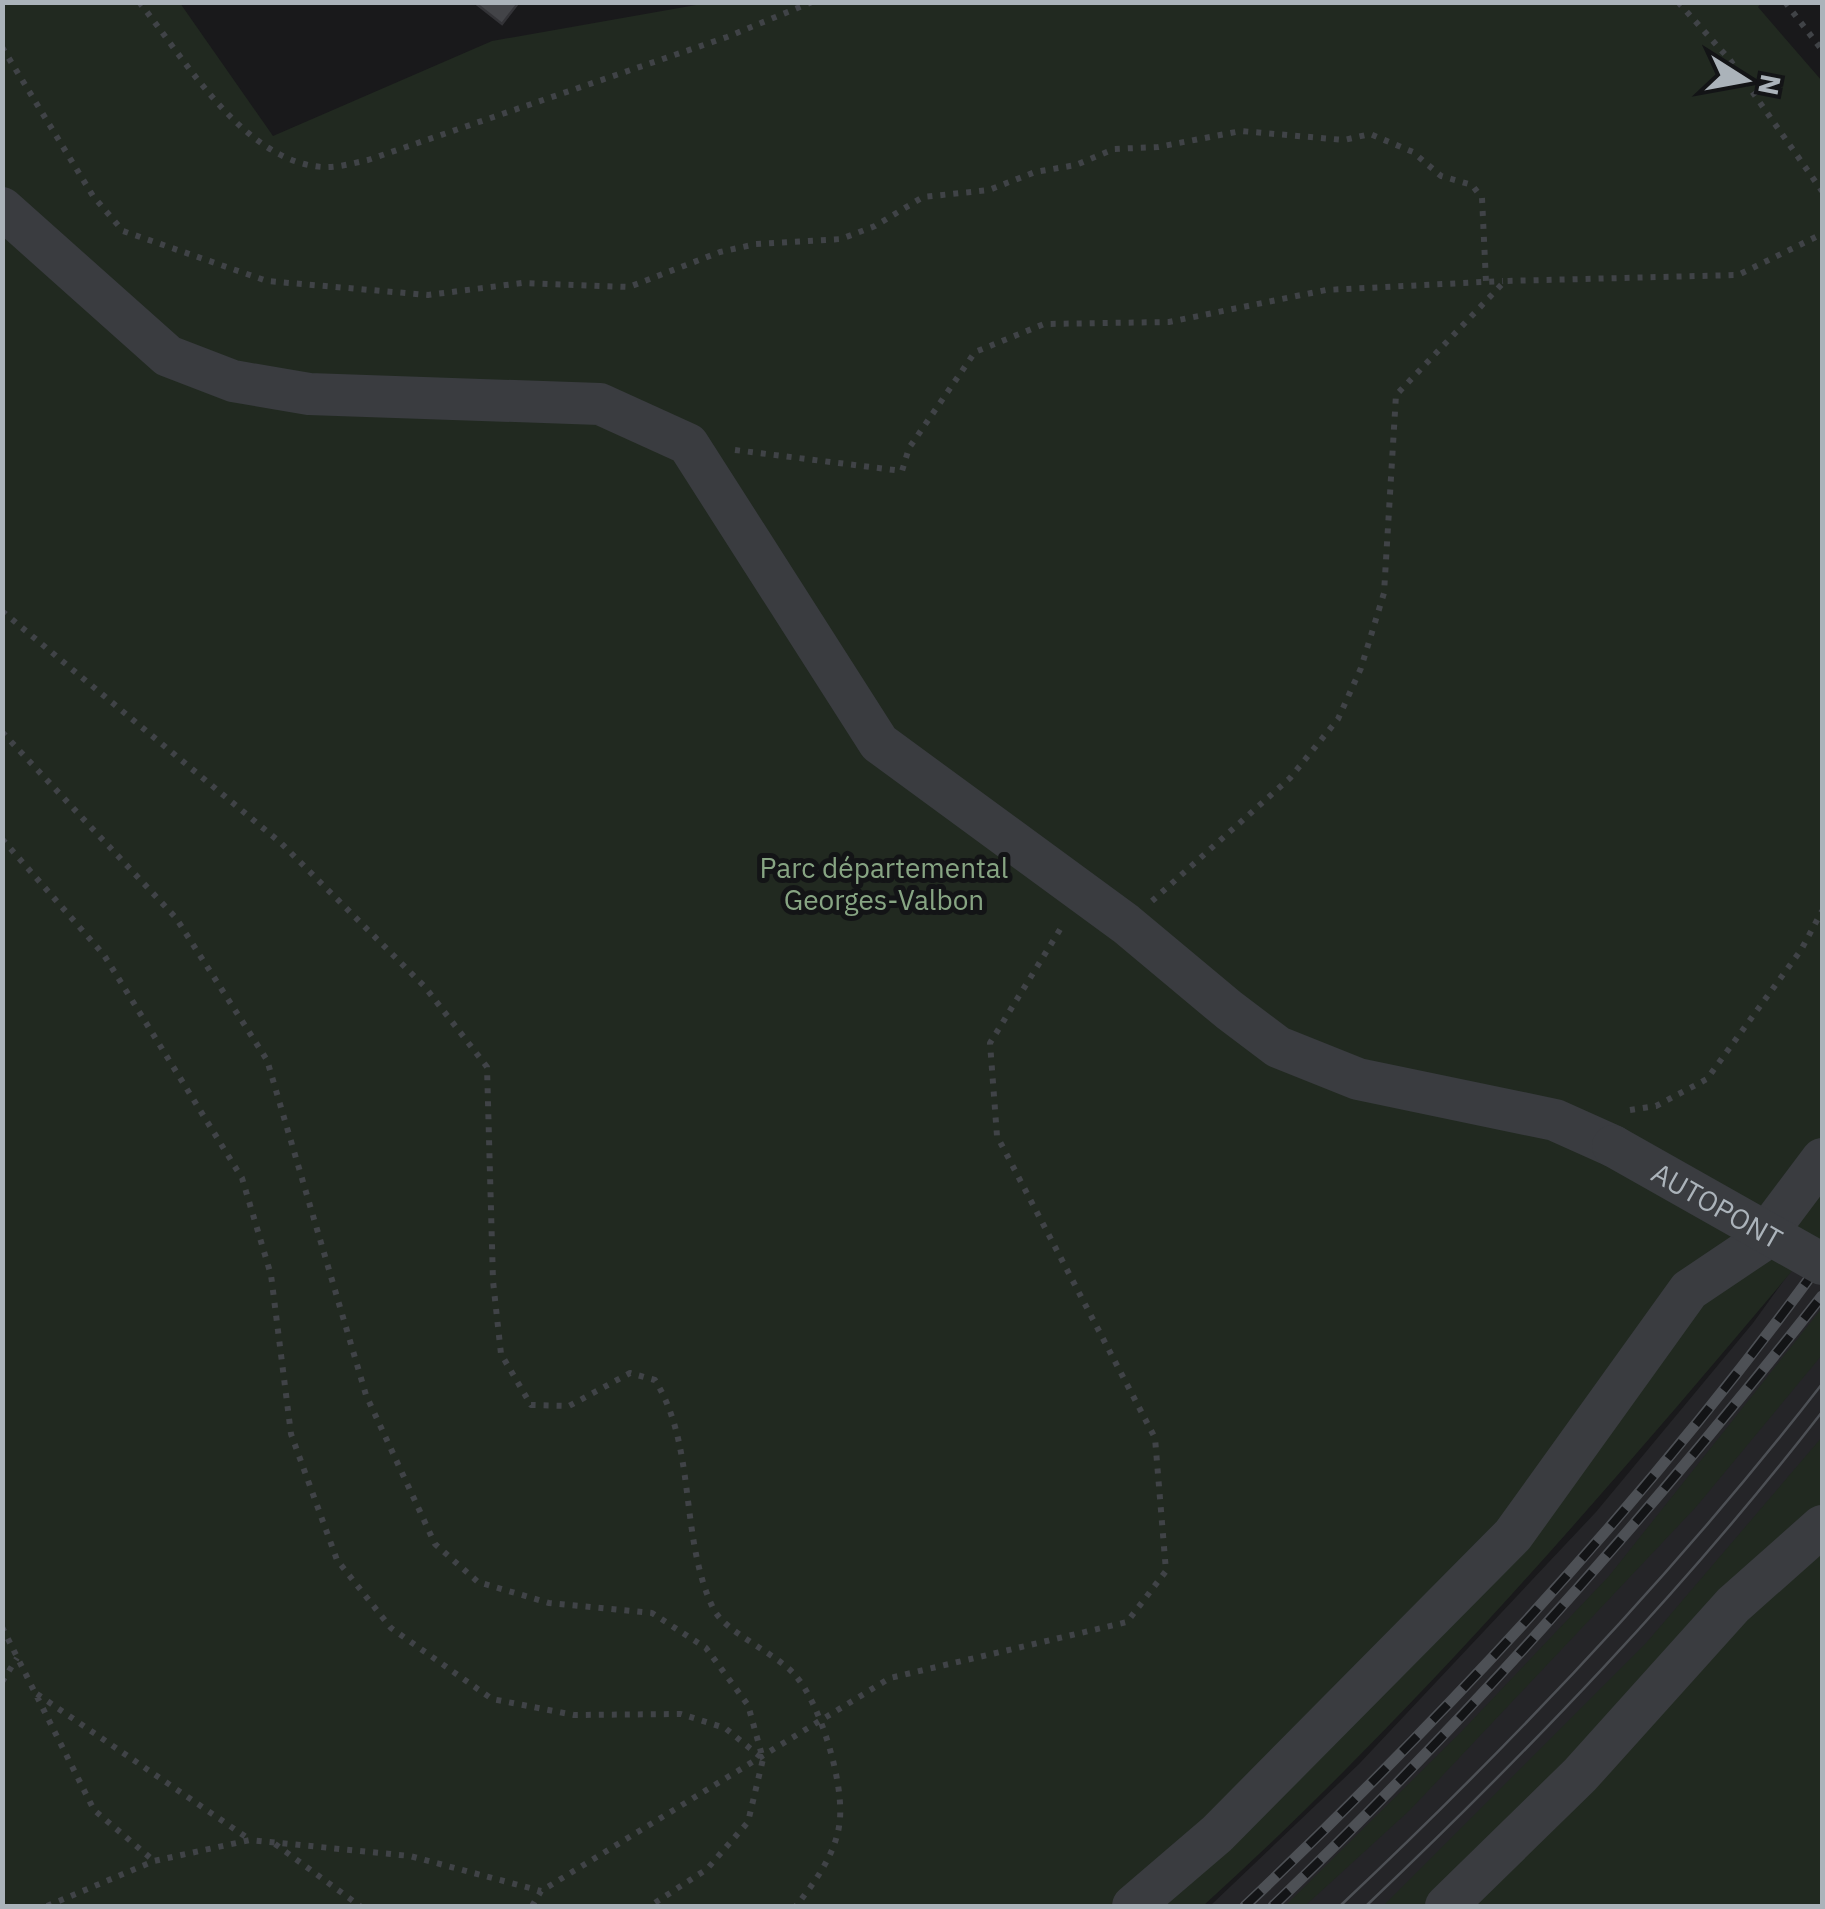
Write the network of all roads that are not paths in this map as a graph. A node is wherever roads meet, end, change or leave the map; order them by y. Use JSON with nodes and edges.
{"nodes":[{"id":1,"x":2,"y":208,"type":"edge"},
{"id":2,"x":1822,"y":1159,"type":"edge"},
{"id":3,"x":1822,"y":1264,"type":"edge"},
{"id":4,"x":1822,"y":1526,"type":"edge"},
{"id":5,"x":1133,"y":1906,"type":"edge"},
{"id":6,"x":1446,"y":1906,"type":"edge"}],
"edges":[{"from":1,"to":3,"type":"street","name":"AUTOPONT","bridge":true},
{"from":2,"to":5,"type":"street"},
{"from":4,"to":6,"type":"street"}]}
